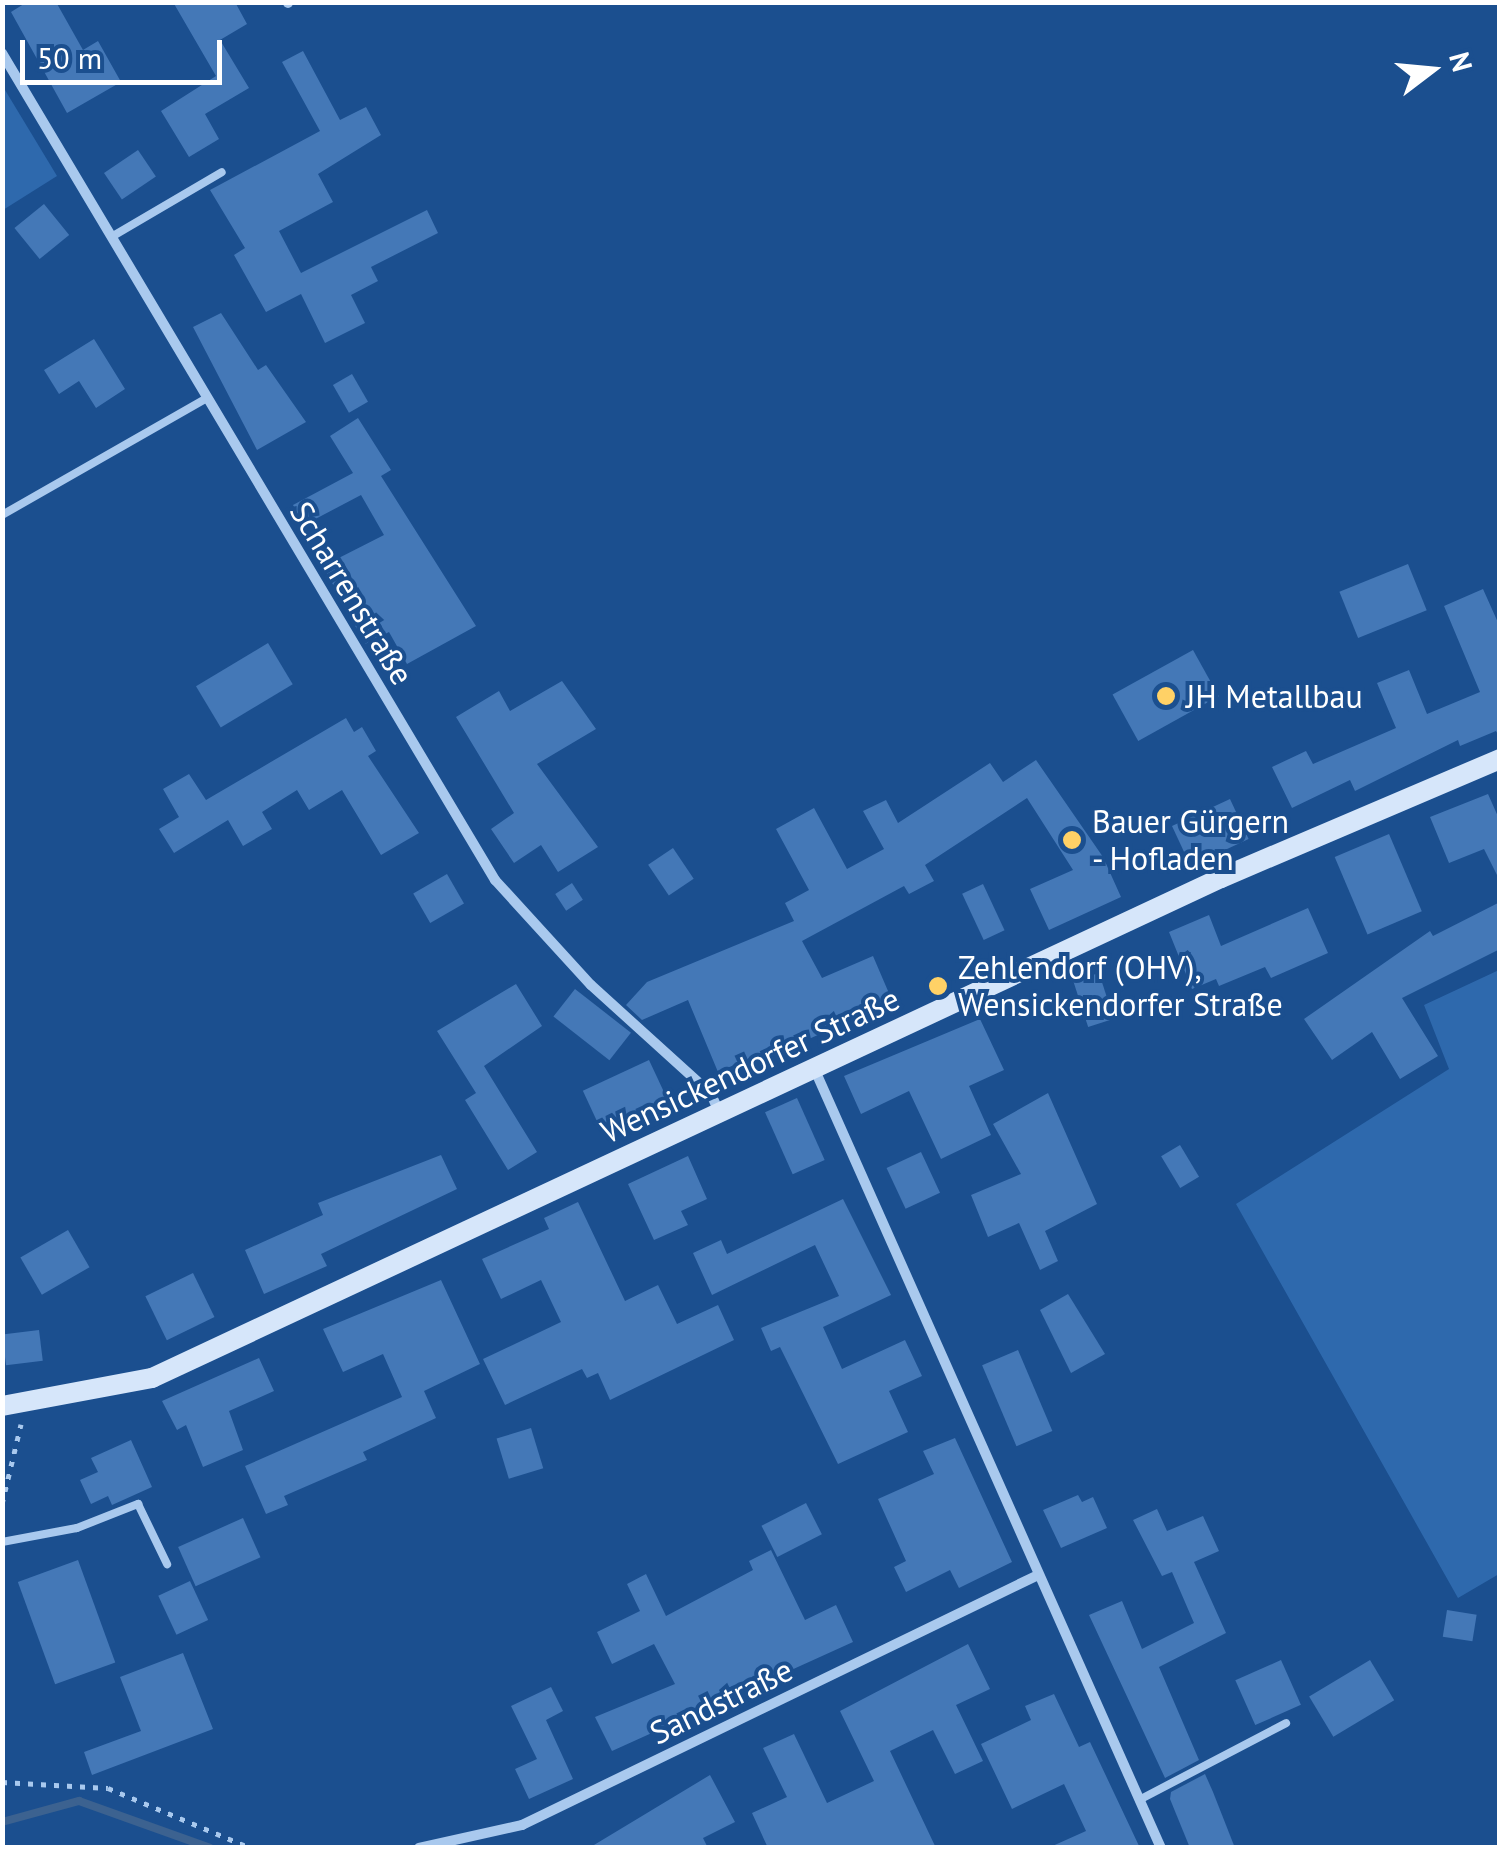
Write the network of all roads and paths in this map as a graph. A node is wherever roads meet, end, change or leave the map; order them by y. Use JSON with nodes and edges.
{"nodes":[{"id":1,"x":2,"y":53,"type":"edge"},
{"id":2,"x":222,"y":172,"type":"dead end"},
{"id":3,"x":113,"y":236,"type":"junction"},
{"id":4,"x":207,"y":398,"type":"junction"},
{"id":5,"x":2,"y":515,"type":"edge"},
{"id":6,"x":1500,"y":760,"type":"edge"},
{"id":7,"x":814,"y":1067,"type":"junction"},
{"id":8,"x":719,"y":1112,"type":"junction"},
{"id":9,"x":15,"y":1411,"type":"edge"},
{"id":10,"x":2,"y":1504,"type":"edge"},
{"id":11,"x":2,"y":1542,"type":"edge"},
{"id":12,"x":168,"y":1564,"type":"dead end"},
{"id":13,"x":1038,"y":1575,"type":"junction"},
{"id":14,"x":1286,"y":1723,"type":"dead end"},
{"id":15,"x":2,"y":1782,"type":"edge"},
{"id":16,"x":1140,"y":1800,"type":"junction"},
{"id":17,"x":251,"y":1848,"type":"edge"},
{"id":18,"x":418,"y":1848,"type":"edge"},
{"id":19,"x":1161,"y":1848,"type":"edge"}],
"edges":[{"from":1,"to":3,"type":"street","name":"Scharrenstraße"},
{"from":2,"to":3,"type":"lane"},
{"from":3,"to":4,"type":"street","name":"Scharrenstraße"},
{"from":4,"to":5,"type":"lane"},
{"from":4,"to":8,"type":"street","name":"Scharrenstraße"},
{"from":6,"to":7,"type":"main road","name":"Wensickendorfer Straße"},
{"from":7,"to":8,"type":"main road","name":"Wensickendorfer Straße"},
{"from":7,"to":13,"type":"street"},
{"from":8,"to":9,"type":"main road","name":"Wensickendorfer Straße"},
{"from":9,"to":10,"type":"path"},
{"from":11,"to":12,"type":"lane"},
{"from":13,"to":16,"type":"street"},
{"from":13,"to":18,"type":"street","name":"Sandstraße"},
{"from":14,"to":16,"type":"lane"},
{"from":15,"to":17,"type":"path"},
{"from":16,"to":19,"type":"street"}]}
